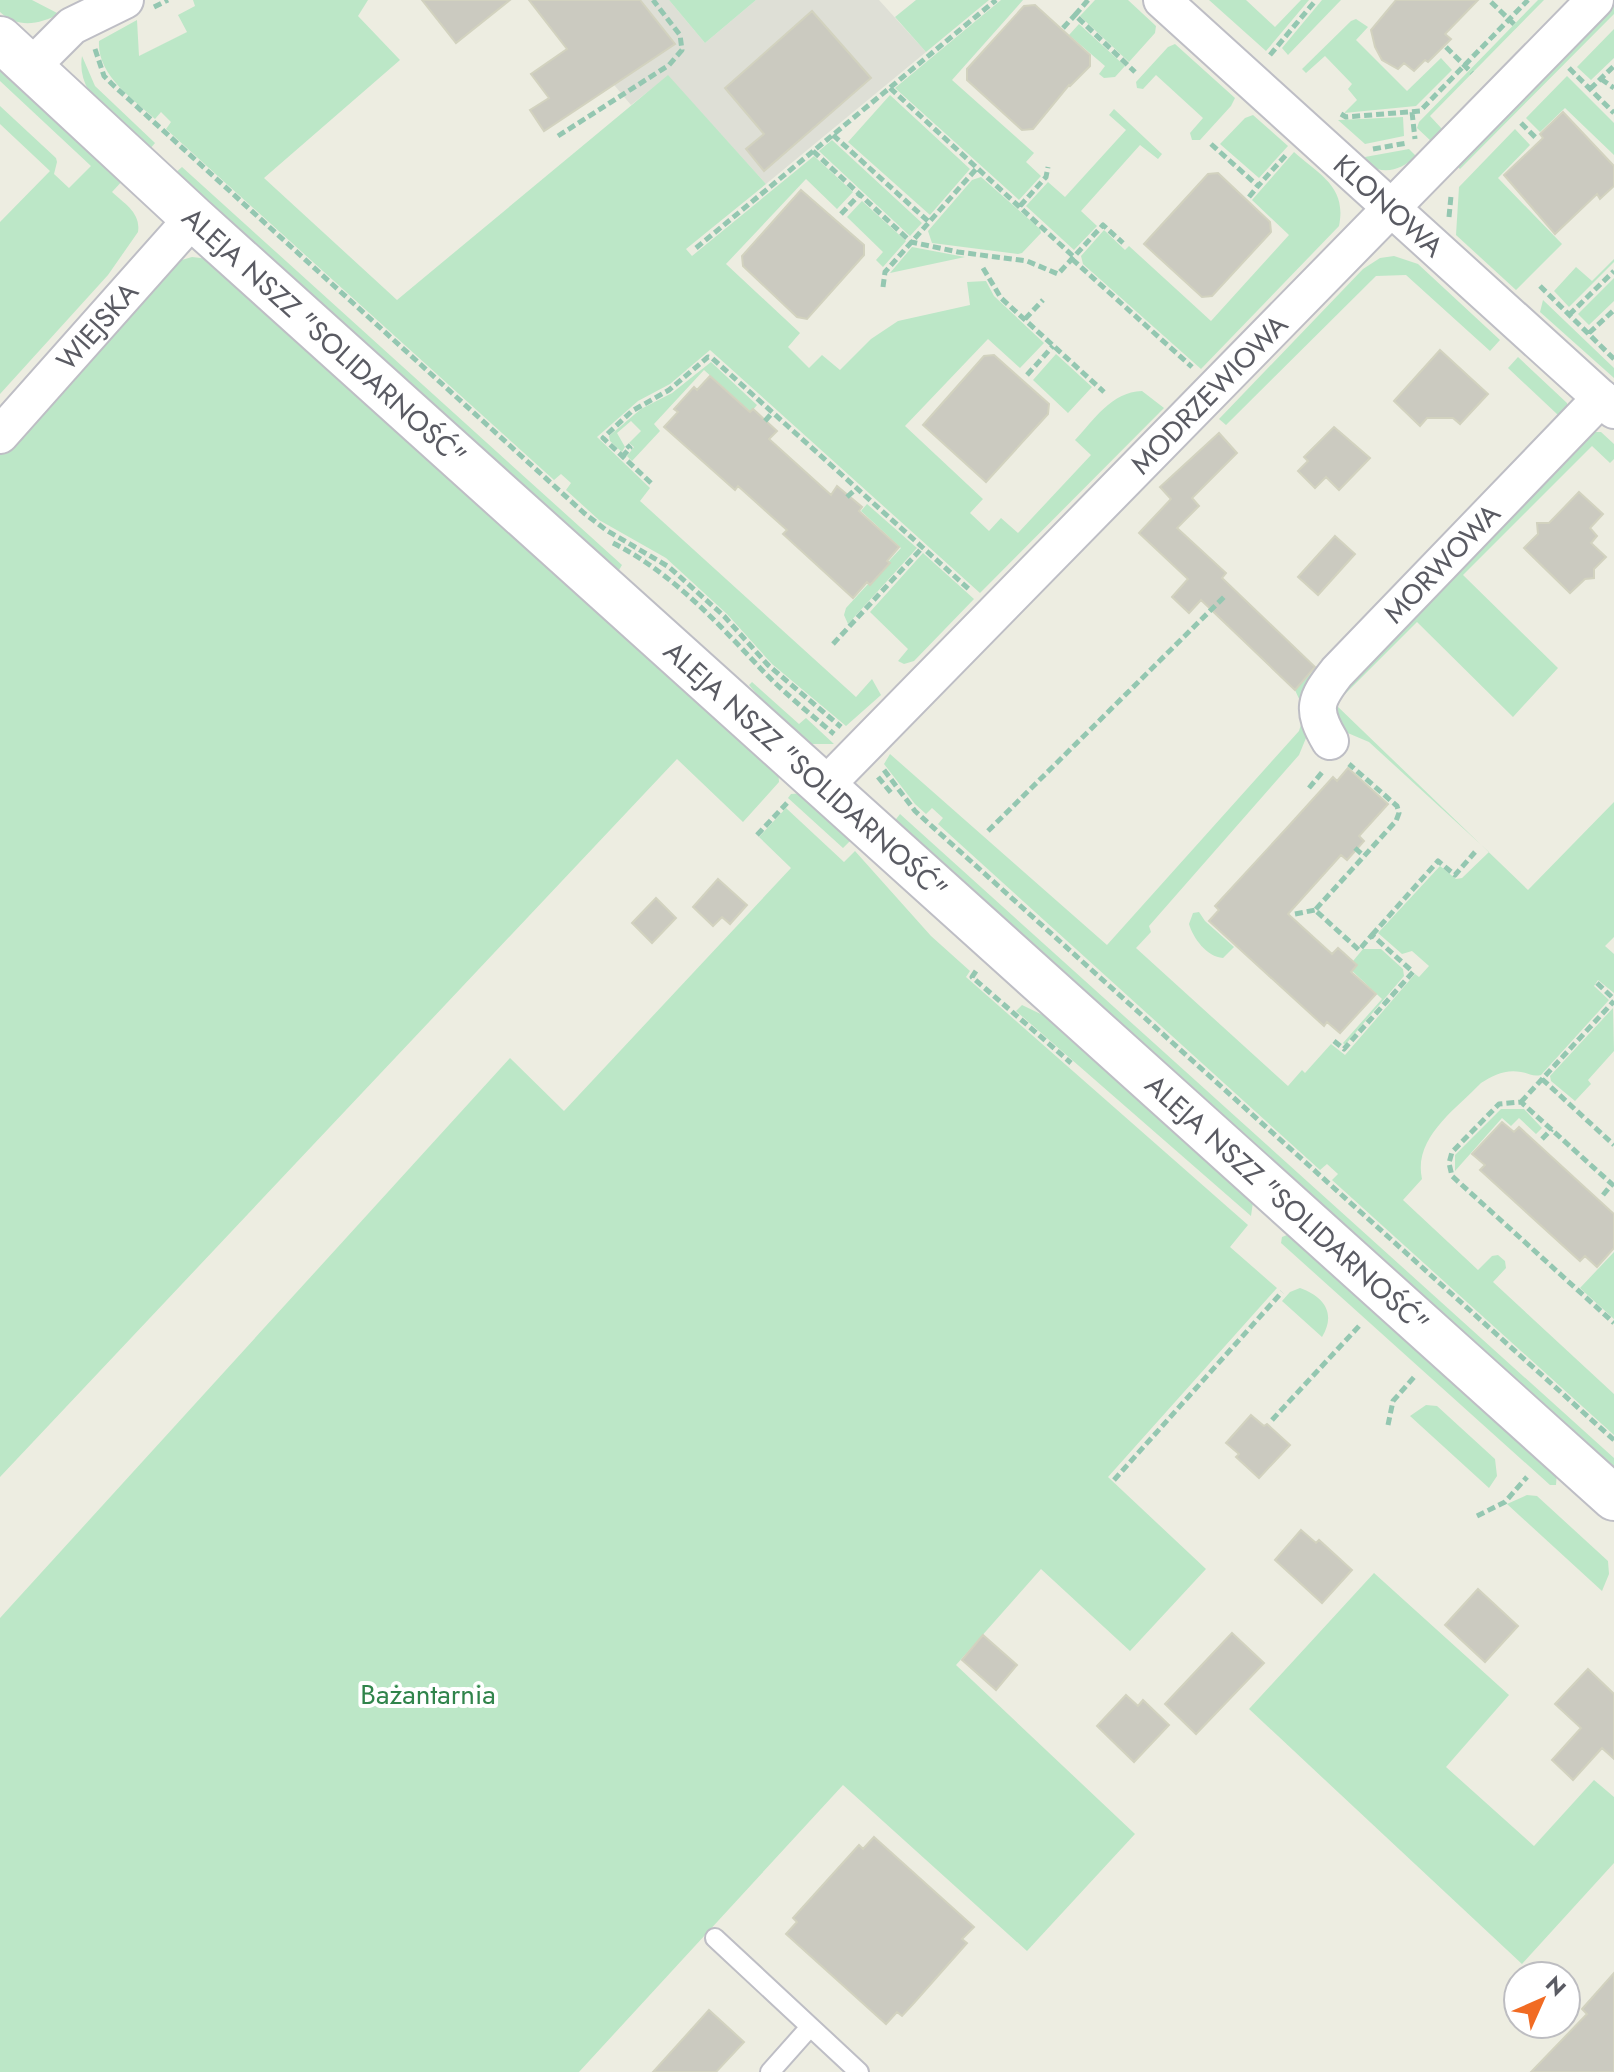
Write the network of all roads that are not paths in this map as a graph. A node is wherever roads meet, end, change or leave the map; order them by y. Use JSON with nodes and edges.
{"nodes":[{"id":1,"x":125,"y":0,"type":"edge"},
{"id":2,"x":1162,"y":0,"type":"edge"},
{"id":3,"x":1595,"y":0,"type":"edge"},
{"id":4,"x":15,"y":53,"type":"edge"},
{"id":5,"x":1392,"y":207,"type":"junction"},
{"id":6,"x":193,"y":218,"type":"junction"},
{"id":7,"x":1608,"y":404,"type":"edge"},
{"id":8,"x":0,"y":435,"type":"edge"},
{"id":9,"x":1334,"y":754,"type":"road end"},
{"id":10,"x":805,"y":795,"type":"junction"},
{"id":11,"x":1614,"y":1498,"type":"edge"},
{"id":12,"x":715,"y":1938,"type":"dead end"},
{"id":13,"x":810,"y":2027,"type":"junction"},
{"id":14,"x":770,"y":2072,"type":"edge"},
{"id":15,"x":859,"y":2072,"type":"edge"}],
"edges":[{"from":1,"to":4,"type":"street"},
{"from":2,"to":5,"type":"street","name":"KLONOWA"},
{"from":3,"to":5,"type":"street","name":"MODRZEWIOWA"},
{"from":4,"to":6,"type":"street","name":"ALEJA NSZZ \"SOLIDARNOŚĆ\""},
{"from":5,"to":7,"type":"street","name":"KLONOWA"},
{"from":5,"to":10,"type":"street","name":"MODRZEWIOWA"},
{"from":6,"to":8,"type":"street","name":"WIEJSKA"},
{"from":6,"to":10,"type":"street","name":"ALEJA NSZZ \"SOLIDARNOŚĆ\""},
{"from":7,"to":9,"type":"street","name":"MORWOWA"},
{"from":10,"to":11,"type":"street","name":"ALEJA NSZZ \"SOLIDARNOŚĆ\""},
{"from":12,"to":13,"type":"lane"},
{"from":13,"to":14,"type":"lane"},
{"from":13,"to":15,"type":"lane"}]}
